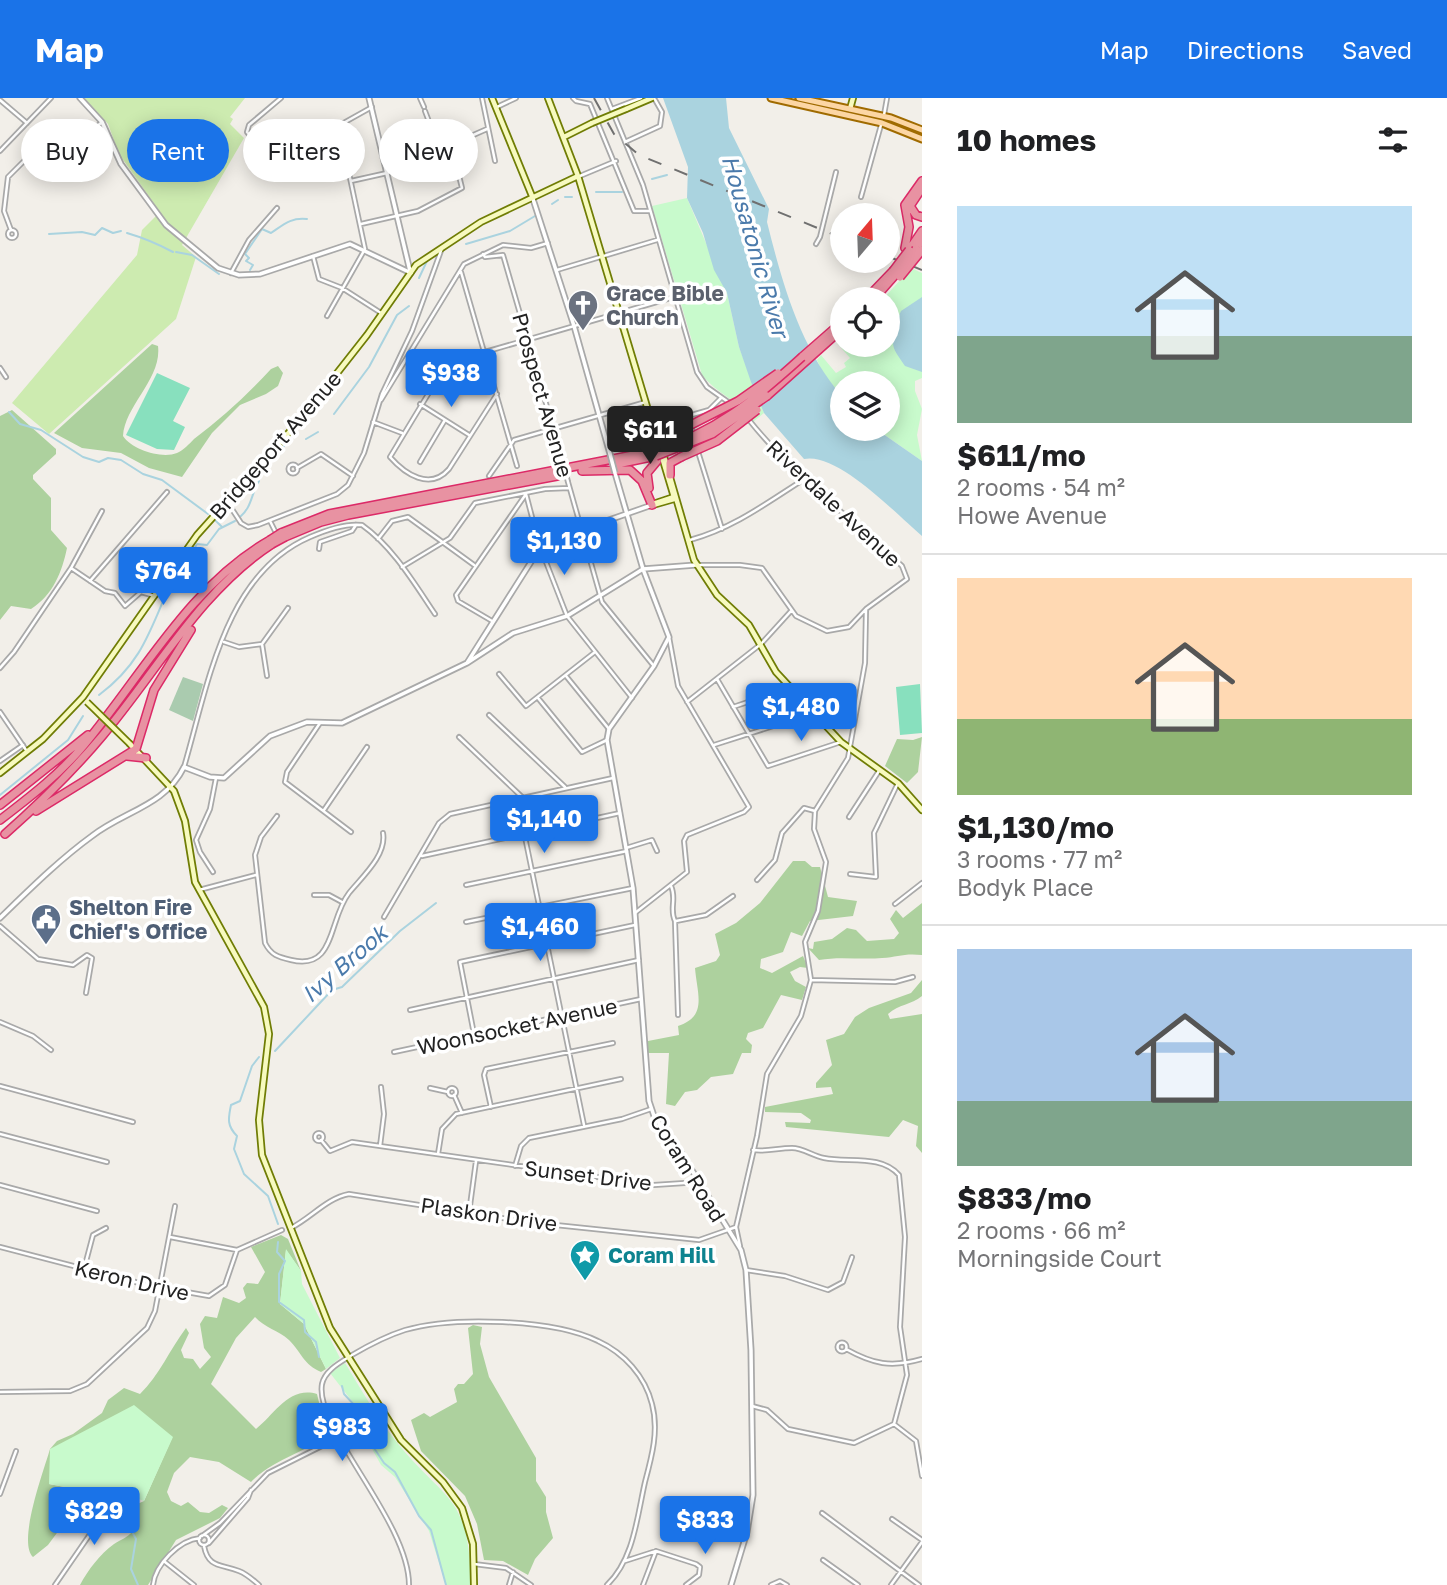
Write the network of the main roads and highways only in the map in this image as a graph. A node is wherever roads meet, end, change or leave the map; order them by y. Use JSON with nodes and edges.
{"nodes":[{"id":1,"x":492,"y":98,"type":"edge"},
{"id":2,"x":548,"y":98,"type":"edge"},
{"id":3,"x":773,"y":98,"type":"edge"},
{"id":4,"x":799,"y":98,"type":"edge"},
{"id":5,"x":853,"y":98,"type":"edge"},
{"id":6,"x":654,"y":99,"type":"edge"},
{"id":7,"x":813,"y":102,"type":"edge"},
{"id":8,"x":850,"y":109,"type":"junction"},
{"id":9,"x":882,"y":120,"type":"junction"},
{"id":10,"x":922,"y":130,"type":"edge"},
{"id":11,"x":564,"y":137,"type":"junction"},
{"id":12,"x":922,"y":139,"type":"edge"},
{"id":13,"x":579,"y":176,"type":"junction"},
{"id":14,"x":922,"y":181,"type":"edge"},
{"id":15,"x":922,"y":188,"type":"edge"},
{"id":16,"x":532,"y":196,"type":"junction"},
{"id":17,"x":922,"y":217,"type":"edge"},
{"id":18,"x":922,"y":231,"type":"edge"},
{"id":19,"x":922,"y":240,"type":"edge"},
{"id":20,"x":913,"y":249,"type":"edge"},
{"id":21,"x":896,"y":274,"type":"junction"},
{"id":22,"x":880,"y":287,"type":"edge"},
{"id":23,"x":886,"y":287,"type":"edge"},
{"id":24,"x":830,"y":333,"type":"edge"},
{"id":25,"x":830,"y":340,"type":"edge"},
{"id":26,"x":802,"y":358,"type":"junction"},
{"id":27,"x":767,"y":396,"type":"junction"},
{"id":28,"x":657,"y":450,"type":"junction"},
{"id":29,"x":582,"y":471,"type":"junction"},
{"id":30,"x":670,"y":475,"type":"junction"},
{"id":31,"x":675,"y":498,"type":"junction"},
{"id":32,"x":652,"y":505,"type":"junction"},
{"id":33,"x":283,"y":535,"type":"junction"},
{"id":34,"x":271,"y":542,"type":"junction"},
{"id":35,"x":219,"y":589,"type":"junction"},
{"id":36,"x":85,"y":699,"type":"junction"},
{"id":37,"x":108,"y":714,"type":"junction"},
{"id":38,"x":133,"y":746,"type":"junction"},
{"id":39,"x":123,"y":757,"type":"junction"},
{"id":40,"x":146,"y":758,"type":"junction"},
{"id":41,"x":0,"y":773,"type":"edge"},
{"id":42,"x":0,"y":805,"type":"edge"},
{"id":43,"x":922,"y":810,"type":"edge"},
{"id":44,"x":0,"y":820,"type":"edge"},
{"id":45,"x":3,"y":836,"type":"edge"},
{"id":46,"x":474,"y":1585,"type":"edge"}],
"edges":[{"from":1,"to":16,"type":"main road"},
{"from":2,"to":11,"type":"main road"},
{"from":3,"to":7,"type":"main road"},
{"from":4,"to":7,"type":"main road"},
{"from":5,"to":8,"type":"main road"},
{"from":6,"to":11,"type":"main road","bridge":true},
{"from":7,"to":8,"type":"main road"},
{"from":7,"to":9,"type":"main road"},
{"from":8,"to":9,"type":"main road"},
{"from":9,"to":10,"type":"main road"},
{"from":9,"to":12,"type":"main road"},
{"from":11,"to":13,"type":"main road"},
{"from":13,"to":16,"type":"main road","name":"Bridgeport Avenue"},
{"from":13,"to":28,"type":"main road"},
{"from":14,"to":20,"type":"highway"},
{"from":15,"to":17,"type":"highway"},
{"from":16,"to":36,"type":"main road","name":"Bridgeport Avenue"},
{"from":18,"to":20,"type":"highway"},
{"from":19,"to":20,"type":"highway"},
{"from":20,"to":21,"type":"highway","bridge":true},
{"from":20,"to":21,"type":"highway","bridge":true},
{"from":21,"to":22,"type":"highway"},
{"from":21,"to":23,"type":"highway"},
{"from":24,"to":26,"type":"highway"},
{"from":25,"to":27,"type":"highway"},
{"from":26,"to":28,"type":"highway","bridge":true},
{"from":26,"to":28,"type":"highway","bridge":true},
{"from":27,"to":28,"type":"highway","bridge":true},
{"from":27,"to":30,"type":"highway","bridge":true},
{"from":28,"to":29,"type":"highway"},
{"from":28,"to":30,"type":"main road"},
{"from":28,"to":31,"type":"main road"},
{"from":28,"to":32,"type":"highway"},
{"from":28,"to":33,"type":"highway"},
{"from":29,"to":32,"type":"highway"},
{"from":29,"to":33,"type":"highway"},
{"from":30,"to":31,"type":"main road"},
{"from":31,"to":32,"type":"main road"},
{"from":31,"to":43,"type":"main road"},
{"from":33,"to":34,"type":"highway","bridge":true},
{"from":34,"to":35,"type":"highway"},
{"from":34,"to":37,"type":"highway"},
{"from":35,"to":38,"type":"highway"},
{"from":35,"to":45,"type":"highway"},
{"from":36,"to":38,"type":"main road","bridge":true},
{"from":36,"to":41,"type":"main road","name":"Bridgeport Avenue"},
{"from":37,"to":42,"type":"highway"},
{"from":37,"to":44,"type":"highway"},
{"from":38,"to":39,"type":"highway"},
{"from":38,"to":40,"type":"main road"},
{"from":39,"to":40,"type":"highway"},
{"from":39,"to":45,"type":"highway"},
{"from":40,"to":46,"type":"main road"}]}
